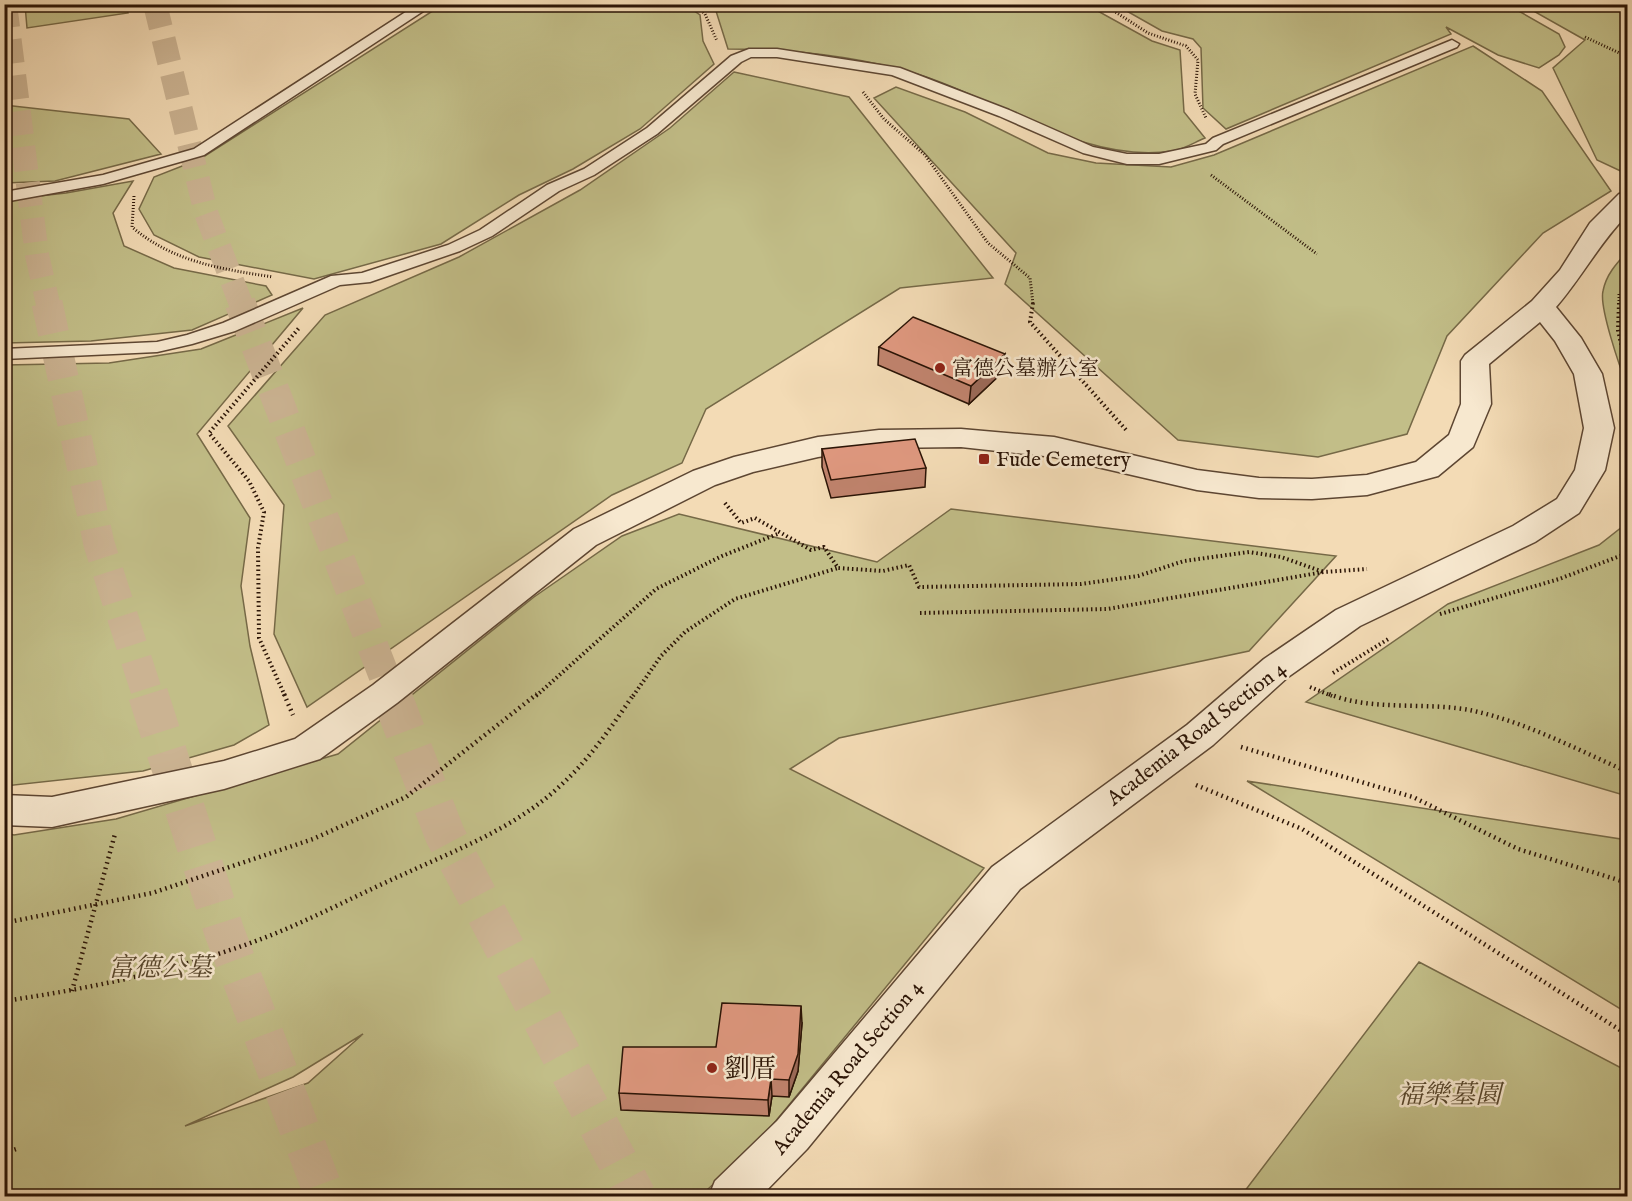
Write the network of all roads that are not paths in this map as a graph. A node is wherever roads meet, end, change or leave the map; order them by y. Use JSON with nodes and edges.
{"nodes":[{"id":1,"x":428,"y":4,"type":"edge"},
{"id":2,"x":1452,"y":44,"type":"dead end"},
{"id":3,"x":4,"y":197,"type":"edge"},
{"id":4,"x":1628,"y":199,"type":"edge"},
{"id":5,"x":1542,"y":307,"type":"junction"},
{"id":6,"x":4,"y":354,"type":"edge"},
{"id":7,"x":4,"y":810,"type":"edge"},
{"id":8,"x":730,"y":1197,"type":"edge"}],
"edges":[{"from":1,"to":3,"type":"lane"},
{"from":2,"to":6,"type":"lane"},
{"from":4,"to":5,"type":"street"},
{"from":5,"to":7,"type":"street"},
{"from":5,"to":8,"type":"street","name":"Academia Road Section 4"}]}
